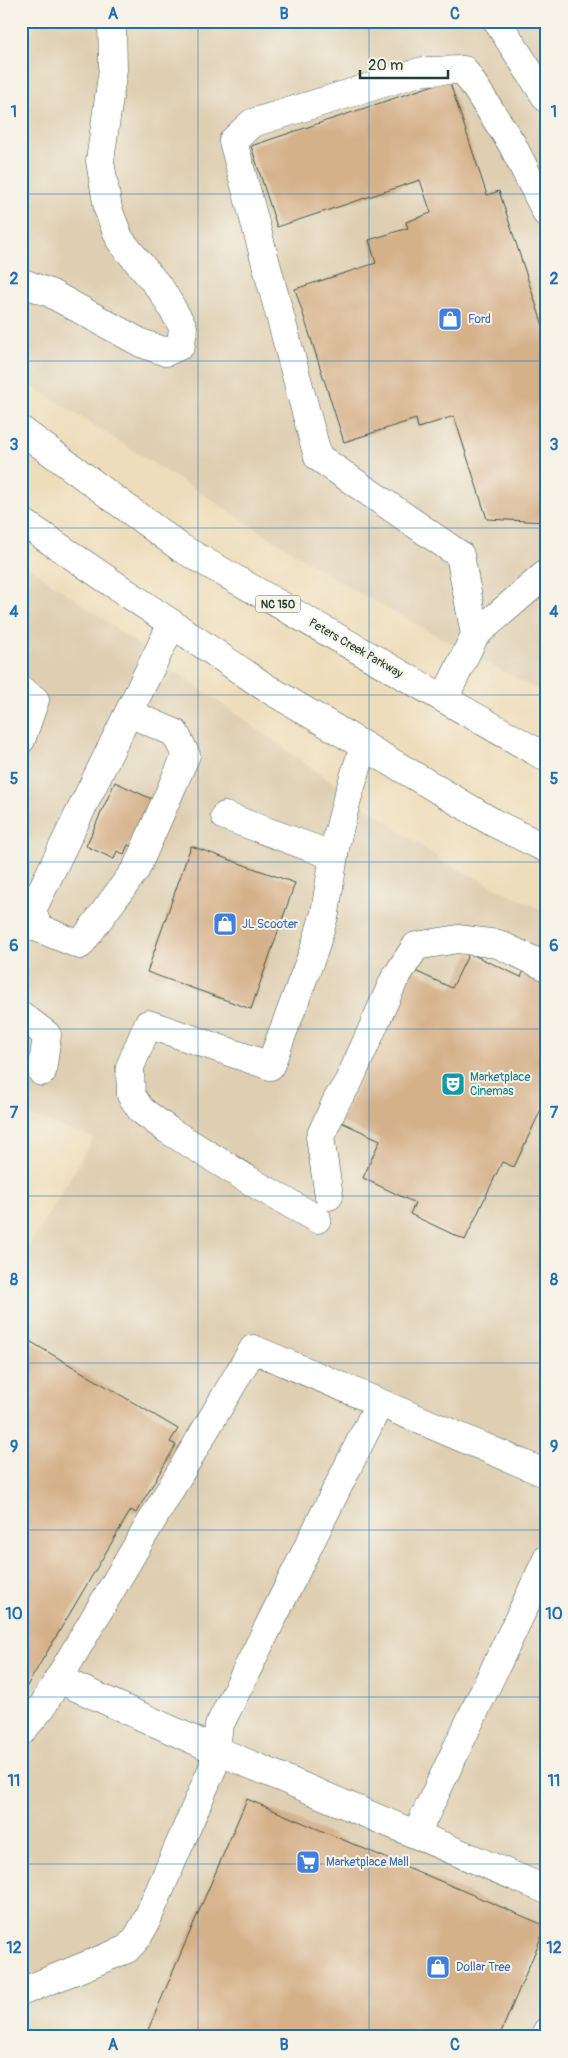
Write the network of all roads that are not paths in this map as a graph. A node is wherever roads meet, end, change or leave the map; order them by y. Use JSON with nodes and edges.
{"nodes":[{"id":1,"x":112,"y":21,"type":"edge"},
{"id":2,"x":497,"y":21,"type":"edge"},
{"id":3,"x":547,"y":98,"type":"edge"},
{"id":4,"x":547,"y":214,"type":"edge"},
{"id":5,"x":21,"y":282,"type":"edge"},
{"id":6,"x":21,"y":430,"type":"edge"},
{"id":7,"x":21,"y":521,"type":"edge"},
{"id":8,"x":547,"y":573,"type":"edge"},
{"id":9,"x":172,"y":624,"type":"junction"},
{"id":10,"x":475,"y":635,"type":"junction"},
{"id":11,"x":21,"y":690,"type":"edge"},
{"id":12,"x":444,"y":699,"type":"junction"},
{"id":13,"x":129,"y":712,"type":"junction"},
{"id":14,"x":21,"y":740,"type":"edge"},
{"id":15,"x":364,"y":746,"type":"junction"},
{"id":16,"x":547,"y":758,"type":"edge"},
{"id":17,"x":225,"y":816,"type":"dead end"},
{"id":18,"x":547,"y":849,"type":"edge"},
{"id":19,"x":334,"y":856,"type":"junction"},
{"id":20,"x":547,"y":967,"type":"edge"},
{"id":21,"x":21,"y":1015,"type":"edge"},
{"id":22,"x":42,"y":1072,"type":"dead end"},
{"id":23,"x":379,"y":1404,"type":"junction"},
{"id":24,"x":547,"y":1474,"type":"edge"},
{"id":25,"x":547,"y":1559,"type":"edge"},
{"id":26,"x":58,"y":1679,"type":"junction"},
{"id":27,"x":21,"y":1732,"type":"edge"},
{"id":28,"x":216,"y":1750,"type":"junction"},
{"id":29,"x":416,"y":1834,"type":"junction"},
{"id":30,"x":547,"y":1890,"type":"edge"},
{"id":31,"x":21,"y":1992,"type":"edge"},
{"id":32,"x":547,"y":2031,"type":"edge"},
{"id":33,"x":544,"y":2037,"type":"edge"}],
"edges":[{"from":1,"to":5,"type":"main road"},
{"from":2,"to":3,"type":"main road"},
{"from":4,"to":10,"type":"main road"},
{"from":6,"to":12,"type":"main road","name":"Peters Creek Parkway","number":"NC 150"},
{"from":7,"to":9,"type":"main road"},
{"from":8,"to":10,"type":"main road"},
{"from":9,"to":13,"type":"main road"},
{"from":9,"to":15,"type":"main road"},
{"from":10,"to":12,"type":"main road"},
{"from":11,"to":14,"type":"main road"},
{"from":12,"to":16,"type":"main road","name":"Peters Creek Parkway","number":"NC 150"},
{"from":13,"to":13,"type":"main road"},
{"from":15,"to":18,"type":"main road"},
{"from":15,"to":19,"type":"main road"},
{"from":17,"to":19,"type":"main road"},
{"from":19,"to":20,"type":"main road"},
{"from":21,"to":22,"type":"main road"},
{"from":23,"to":24,"type":"main road"},
{"from":23,"to":26,"type":"main road"},
{"from":23,"to":28,"type":"main road"},
{"from":25,"to":29,"type":"main road"},
{"from":26,"to":27,"type":"main road"},
{"from":26,"to":28,"type":"main road"},
{"from":28,"to":29,"type":"main road"},
{"from":28,"to":31,"type":"main road"},
{"from":29,"to":30,"type":"main road"},
{"from":32,"to":33,"type":"main road"}]}
